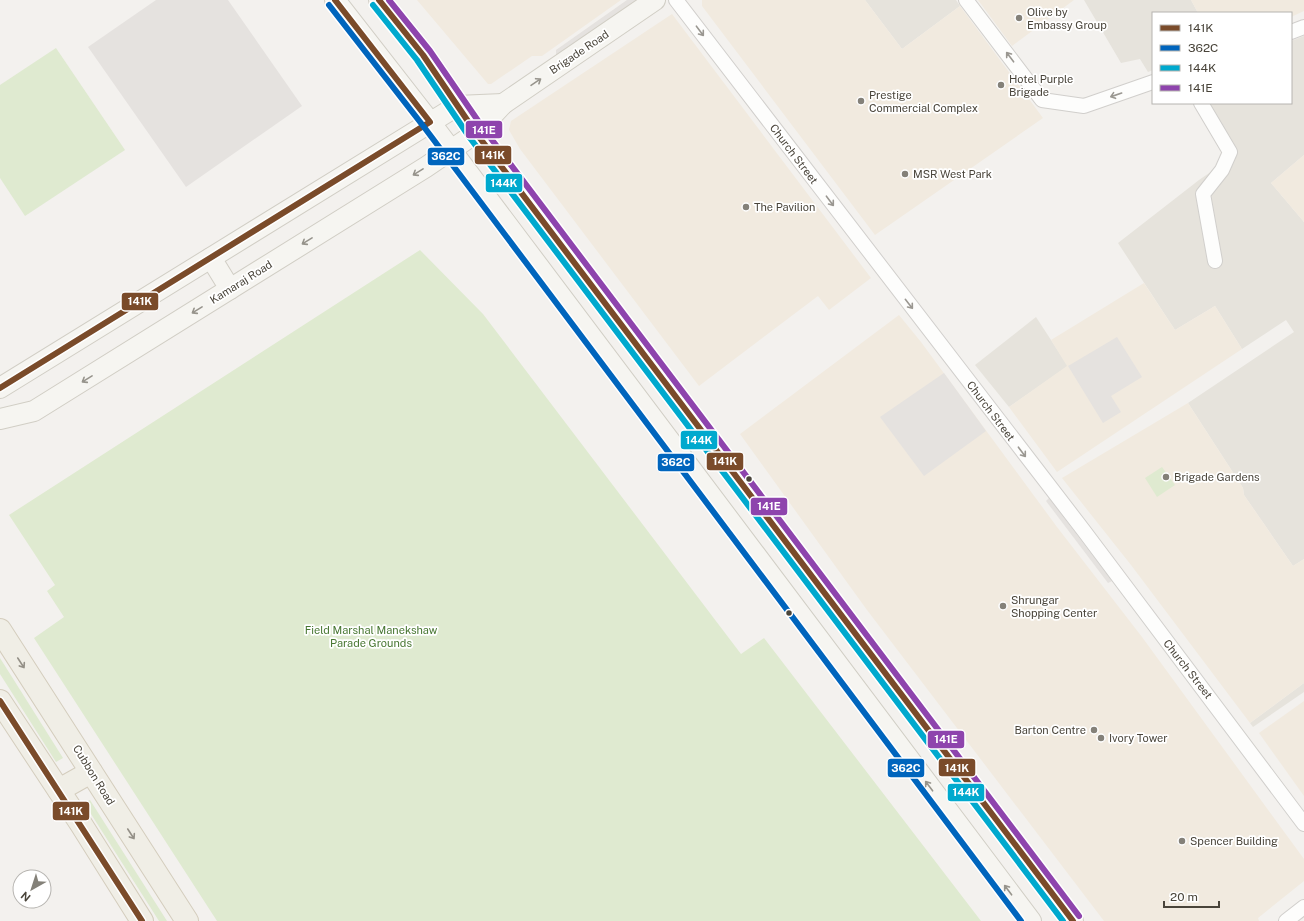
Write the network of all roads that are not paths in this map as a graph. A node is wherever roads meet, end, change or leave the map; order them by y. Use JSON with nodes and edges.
{"nodes":[{"id":1,"x":335,"y":0,"type":"edge"},
{"id":2,"x":379,"y":0,"type":"edge"},
{"id":3,"x":655,"y":0,"type":"edge"},
{"id":4,"x":676,"y":0,"type":"edge"},
{"id":5,"x":966,"y":0,"type":"edge"},
{"id":6,"x":1304,"y":27,"type":"edge"},
{"id":7,"x":1292,"y":32,"type":"edge"},
{"id":8,"x":1152,"y":82,"type":"edge"},
{"id":9,"x":503,"y":104,"type":"junction"},
{"id":10,"x":1202,"y":104,"type":"edge"},
{"id":11,"x":457,"y":106,"type":"junction"},
{"id":12,"x":430,"y":122,"type":"junction"},
{"id":13,"x":476,"y":133,"type":"junction"},
{"id":14,"x":450,"y":150,"type":"junction"},
{"id":15,"x":211,"y":258,"type":"junction"},
{"id":16,"x":1215,"y":261,"type":"dead end"},
{"id":17,"x":230,"y":289,"type":"junction"},
{"id":18,"x":0,"y":388,"type":"edge"},
{"id":19,"x":0,"y":420,"type":"edge"},
{"id":20,"x":0,"y":630,"type":"edge"},
{"id":21,"x":0,"y":701,"type":"edge"},
{"id":22,"x":91,"y":772,"type":"junction"},
{"id":23,"x":59,"y":790,"type":"junction"},
{"id":24,"x":1304,"y":824,"type":"edge"},
{"id":25,"x":1304,"y":907,"type":"edge"},
{"id":26,"x":142,"y":921,"type":"edge"},
{"id":27,"x":187,"y":921,"type":"edge"},
{"id":28,"x":1032,"y":921,"type":"edge"},
{"id":29,"x":1073,"y":921,"type":"edge"},
{"id":30,"x":1286,"y":921,"type":"edge"}],
"edges":[{"from":1,"to":12,"type":"main road"},
{"from":2,"to":11,"type":"main road"},
{"from":9,"to":3,"type":"main road","name":"Brigade Road","one_way":true},
{"from":4,"to":24,"type":"street","name":"Church Street","one_way":true},
{"from":8,"to":5,"type":"street","one_way":true},
{"from":6,"to":7,"type":"street"},
{"from":9,"to":11,"type":"main road"},
{"from":9,"to":13,"type":"main road","name":"Brigade Road"},
{"from":10,"to":16,"type":"street"},
{"from":11,"to":12,"type":"main road"},
{"from":11,"to":13,"type":"main road"},
{"from":12,"to":14,"type":"main road"},
{"from":12,"to":15,"type":"main road"},
{"from":13,"to":14,"type":"main road","name":"Kamaraj Road"},
{"from":13,"to":29,"type":"main road"},
{"from":14,"to":17,"type":"main road","name":"Kamaraj Road","one_way":true},
{"from":28,"to":14,"type":"main road","one_way":true},
{"from":15,"to":17,"type":"main road"},
{"from":15,"to":18,"type":"main road"},
{"from":17,"to":19,"type":"main road","name":"Kamaraj Road","one_way":true},
{"from":20,"to":22,"type":"main road","name":"Cubbon Road","one_way":true},
{"from":21,"to":23,"type":"main road"},
{"from":22,"to":23,"type":"main road"},
{"from":22,"to":27,"type":"main road","name":"Cubbon Road","one_way":true},
{"from":23,"to":26,"type":"main road"},
{"from":25,"to":30,"type":"street"}]}
